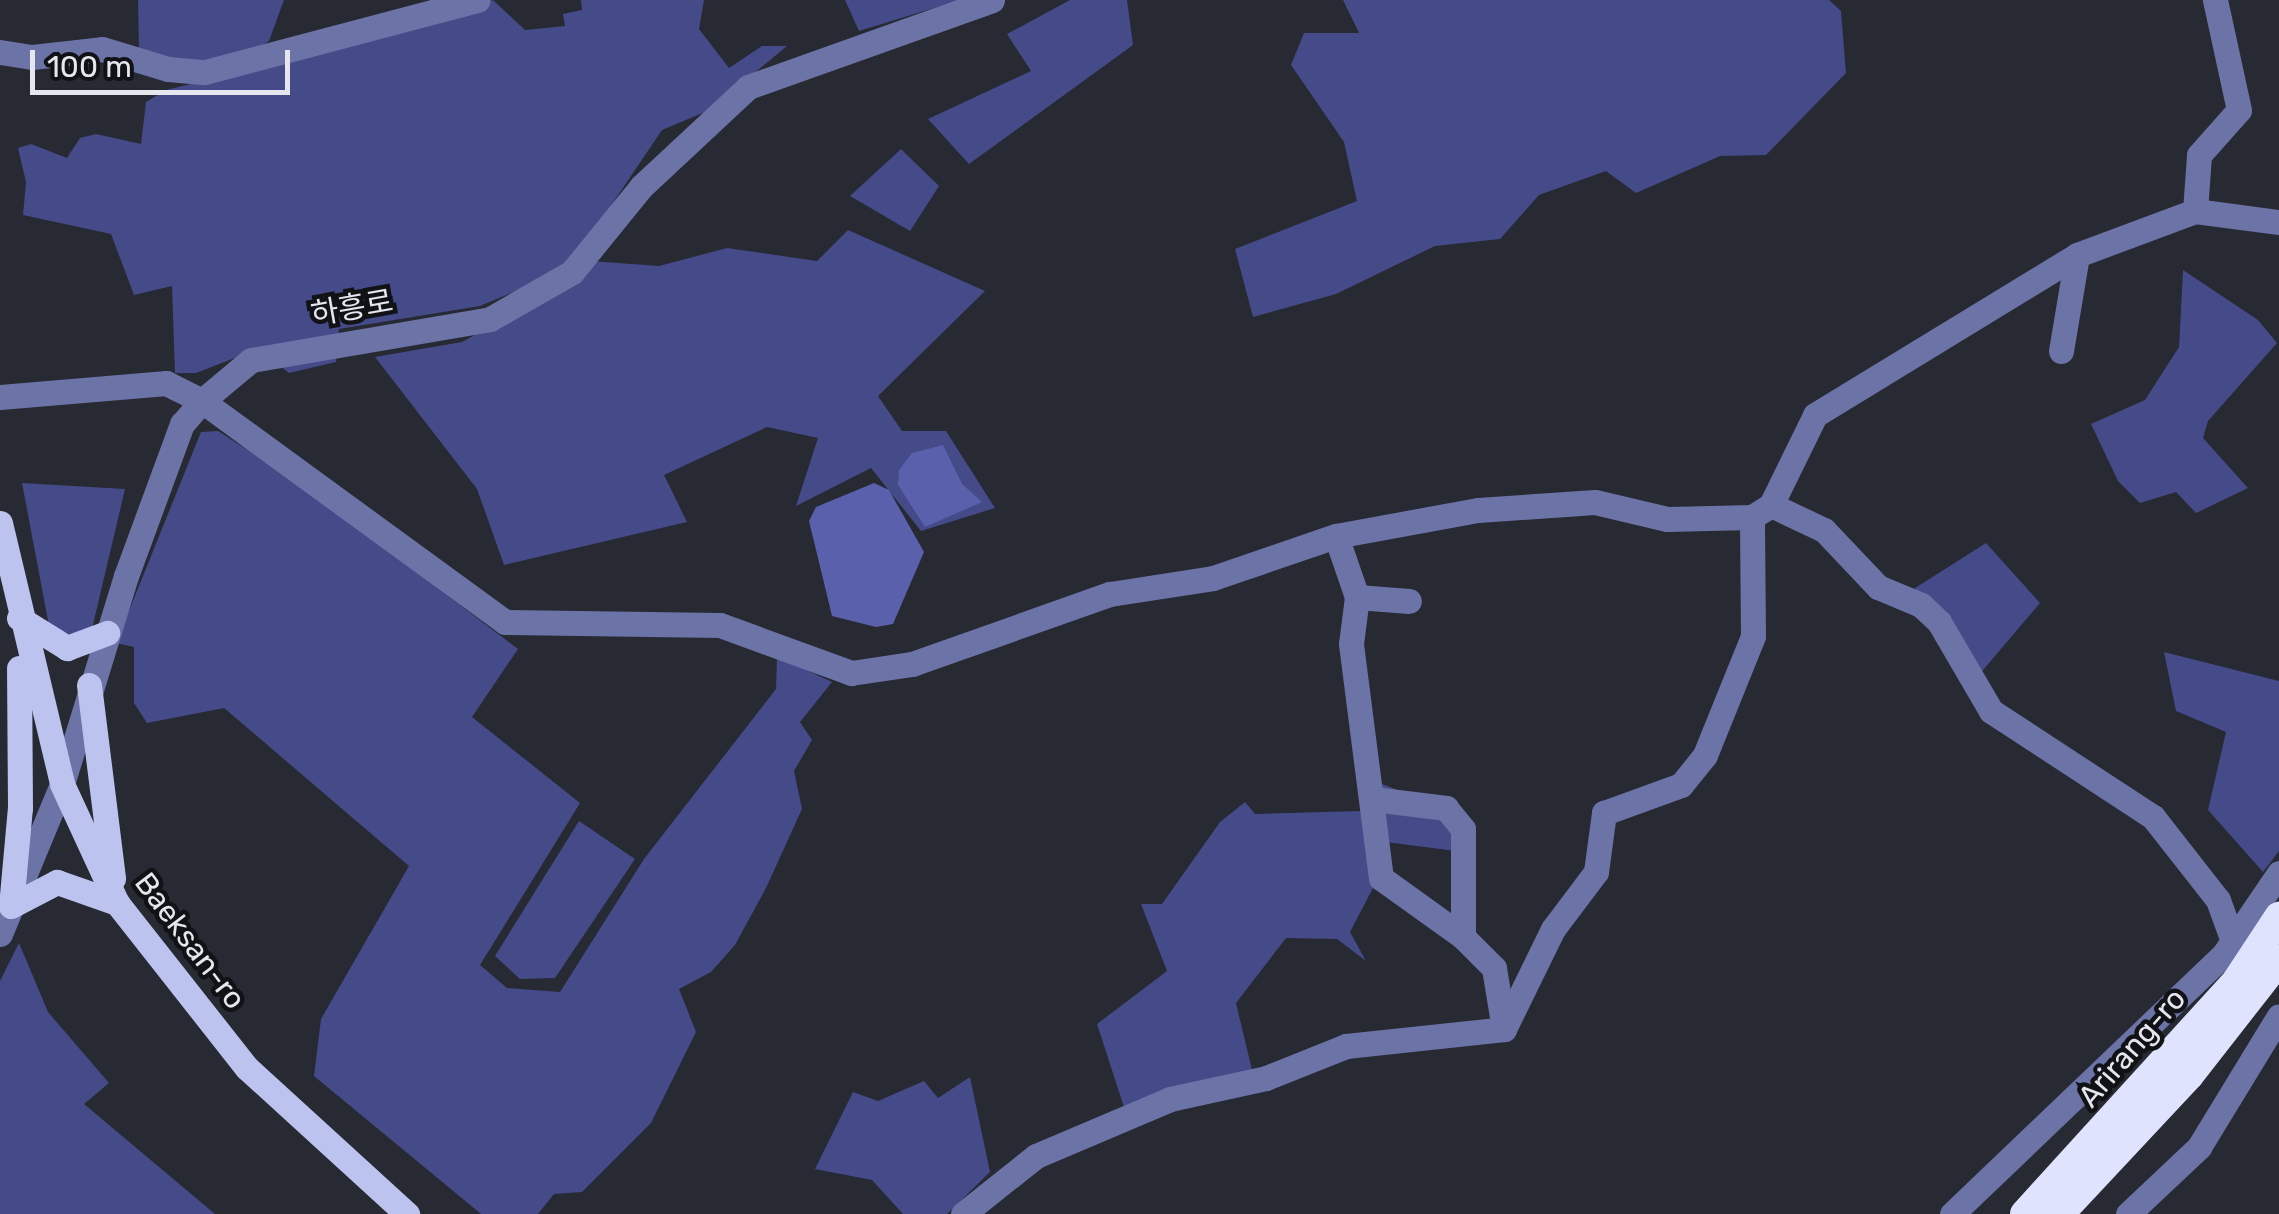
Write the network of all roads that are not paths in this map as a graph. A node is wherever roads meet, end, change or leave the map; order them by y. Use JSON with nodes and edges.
{"nodes":[{"id":1,"x":478,"y":0,"type":"edge"},
{"id":2,"x":992,"y":0,"type":"edge"},
{"id":3,"x":2215,"y":0,"type":"edge"},
{"id":4,"x":0,"y":52,"type":"edge"},
{"id":5,"x":2195,"y":212,"type":"junction"},
{"id":6,"x":2279,"y":222,"type":"edge"},
{"id":7,"x":2077,"y":255,"type":"junction"},
{"id":8,"x":2061,"y":350,"type":"dead end"},
{"id":9,"x":0,"y":397,"type":"edge"},
{"id":10,"x":202,"y":400,"type":"junction"},
{"id":11,"x":1762,"y":511,"type":"junction"},
{"id":12,"x":0,"y":523,"type":"edge"},
{"id":13,"x":1336,"y":536,"type":"junction"},
{"id":14,"x":1357,"y":597,"type":"junction"},
{"id":15,"x":1409,"y":601,"type":"dead end"},
{"id":16,"x":19,"y":618,"type":"junction"},
{"id":17,"x":107,"y":633,"type":"junction"},
{"id":18,"x":90,"y":685,"type":"junction"},
{"id":19,"x":62,"y":784,"type":"junction"},
{"id":20,"x":1373,"y":800,"type":"junction"},
{"id":21,"x":2279,"y":872,"type":"edge"},
{"id":22,"x":117,"y":903,"type":"junction"},
{"id":23,"x":12,"y":906,"type":"junction"},
{"id":24,"x":2279,"y":917,"type":"edge"},
{"id":25,"x":0,"y":934,"type":"edge"},
{"id":26,"x":2232,"y":936,"type":"junction"},
{"id":27,"x":1463,"y":937,"type":"junction"},
{"id":28,"x":2279,"y":960,"type":"edge"},
{"id":29,"x":2279,"y":1016,"type":"edge"},
{"id":30,"x":1504,"y":1029,"type":"junction"},
{"id":31,"x":407,"y":1214,"type":"edge"},
{"id":32,"x":963,"y":1214,"type":"edge"},
{"id":33,"x":1952,"y":1214,"type":"edge"},
{"id":34,"x":2025,"y":1214,"type":"edge"},
{"id":35,"x":2060,"y":1214,"type":"edge"},
{"id":36,"x":2128,"y":1214,"type":"edge"}],
"edges":[{"from":1,"to":4,"type":"street"},
{"from":2,"to":10,"type":"street","name":"하흥로"},
{"from":3,"to":5,"type":"street"},
{"from":5,"to":6,"type":"street"},
{"from":5,"to":7,"type":"street"},
{"from":7,"to":8,"type":"street"},
{"from":7,"to":11,"type":"street"},
{"from":9,"to":10,"type":"street"},
{"from":10,"to":13,"type":"street"},
{"from":10,"to":17,"type":"street","name":"하흥로"},
{"from":11,"to":13,"type":"street"},
{"from":11,"to":26,"type":"street"},
{"from":11,"to":30,"type":"street"},
{"from":12,"to":16,"type":"main road","name":"Baeksan-ro"},
{"from":13,"to":14,"type":"street"},
{"from":14,"to":15,"type":"street"},
{"from":14,"to":20,"type":"street"},
{"from":16,"to":17,"type":"main road"},
{"from":16,"to":19,"type":"main road","name":"Baeksan-ro"},
{"from":16,"to":23,"type":"main road"},
{"from":17,"to":18,"type":"street","name":"하흥로"},
{"from":18,"to":19,"type":"street","name":"하흥로"},
{"from":18,"to":22,"type":"main road"},
{"from":19,"to":22,"type":"main road","name":"Baeksan-ro"},
{"from":19,"to":23,"type":"street","name":"하흥로"},
{"from":20,"to":27,"type":"street"},
{"from":20,"to":27,"type":"street"},
{"from":21,"to":26,"type":"street"},
{"from":22,"to":23,"type":"main road"},
{"from":22,"to":31,"type":"main road","name":"Baeksan-ro"},
{"from":23,"to":25,"type":"street","name":"하흥로"},
{"from":24,"to":34,"type":"highway","name":"Arirang-ro"},
{"from":26,"to":33,"type":"street"},
{"from":27,"to":30,"type":"street"},
{"from":28,"to":35,"type":"highway","name":"Arirang-ro"},
{"from":29,"to":36,"type":"street"},
{"from":30,"to":32,"type":"street"}]}
